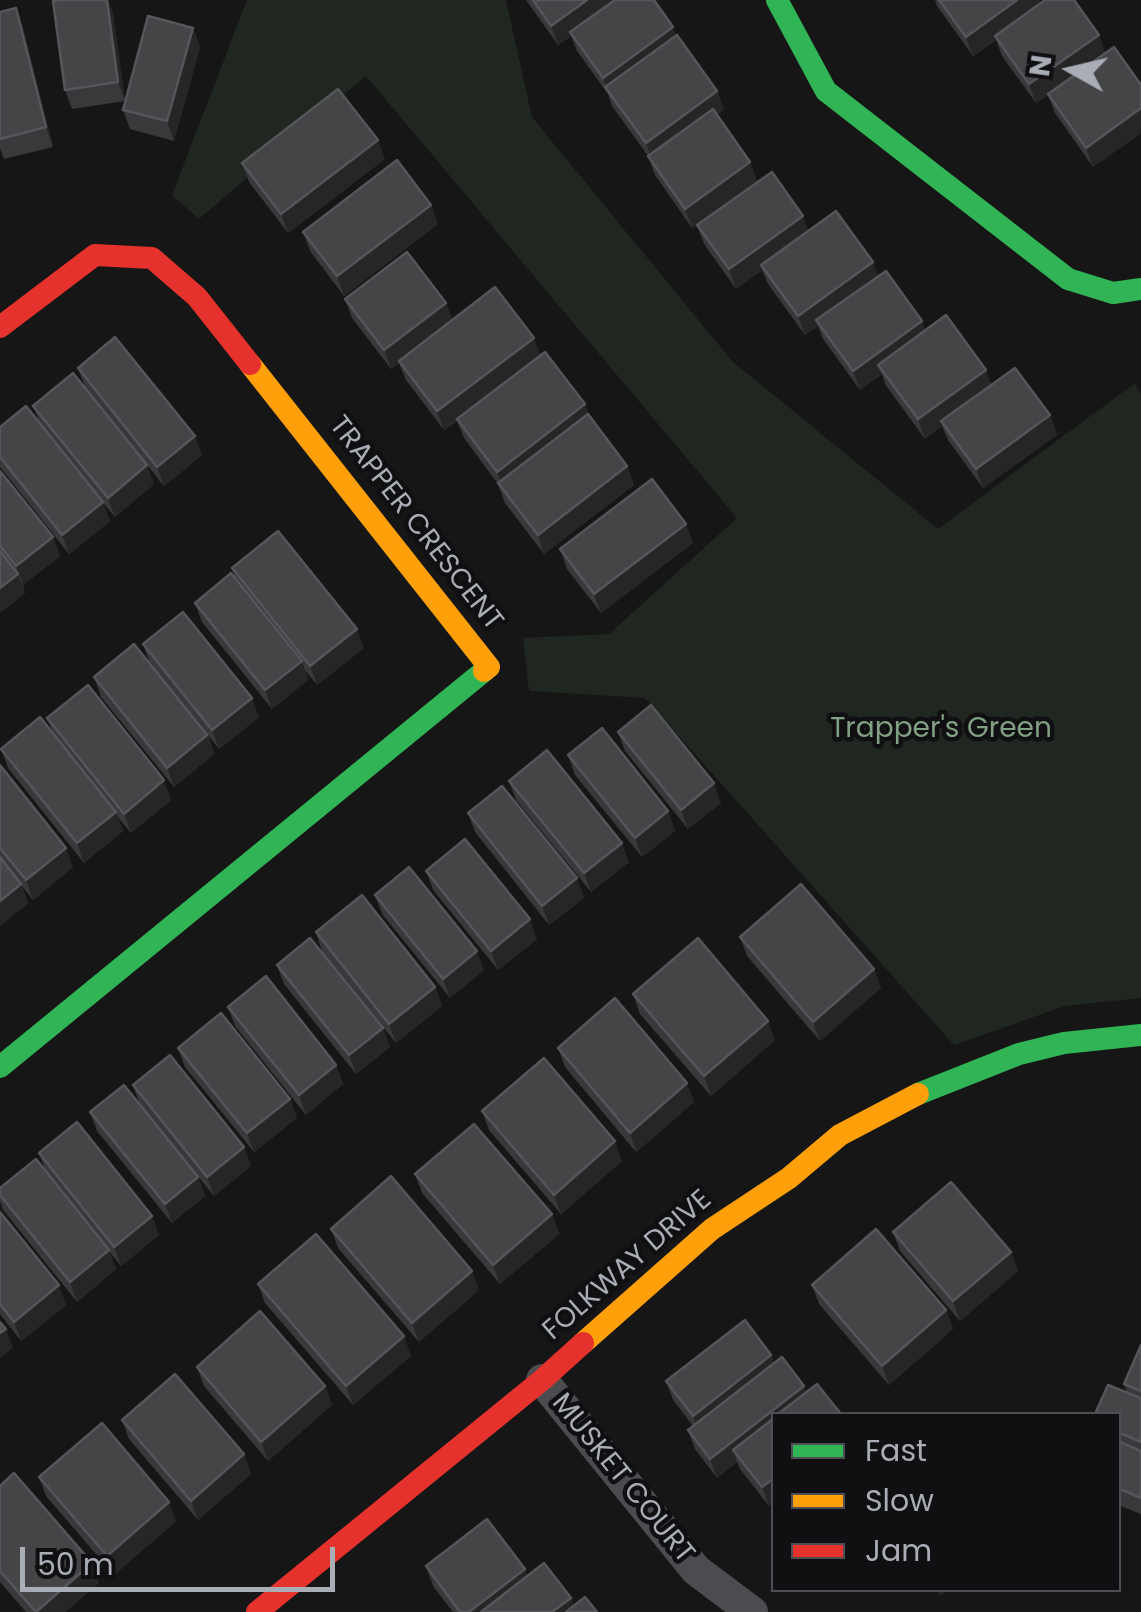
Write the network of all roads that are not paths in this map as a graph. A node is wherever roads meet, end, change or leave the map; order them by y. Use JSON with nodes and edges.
{"nodes":[{"id":1,"x":776,"y":0,"type":"edge"},
{"id":2,"x":1141,"y":289,"type":"edge"},
{"id":3,"x":0,"y":327,"type":"edge"},
{"id":4,"x":1141,"y":1035,"type":"edge"},
{"id":5,"x":0,"y":1067,"type":"edge"},
{"id":6,"x":542,"y":1380,"type":"junction"},
{"id":7,"x":257,"y":1612,"type":"edge"},
{"id":8,"x":752,"y":1612,"type":"edge"}],
"edges":[{"from":1,"to":2,"type":"street"},
{"from":3,"to":5,"type":"street","name":"TRAPPER CRESCENT"},
{"from":4,"to":6,"type":"street","name":"FOLKWAY DRIVE"},
{"from":6,"to":7,"type":"street","name":"FOLKWAY DRIVE"},
{"from":6,"to":8,"type":"street","name":"MUSKET COURT"}]}
